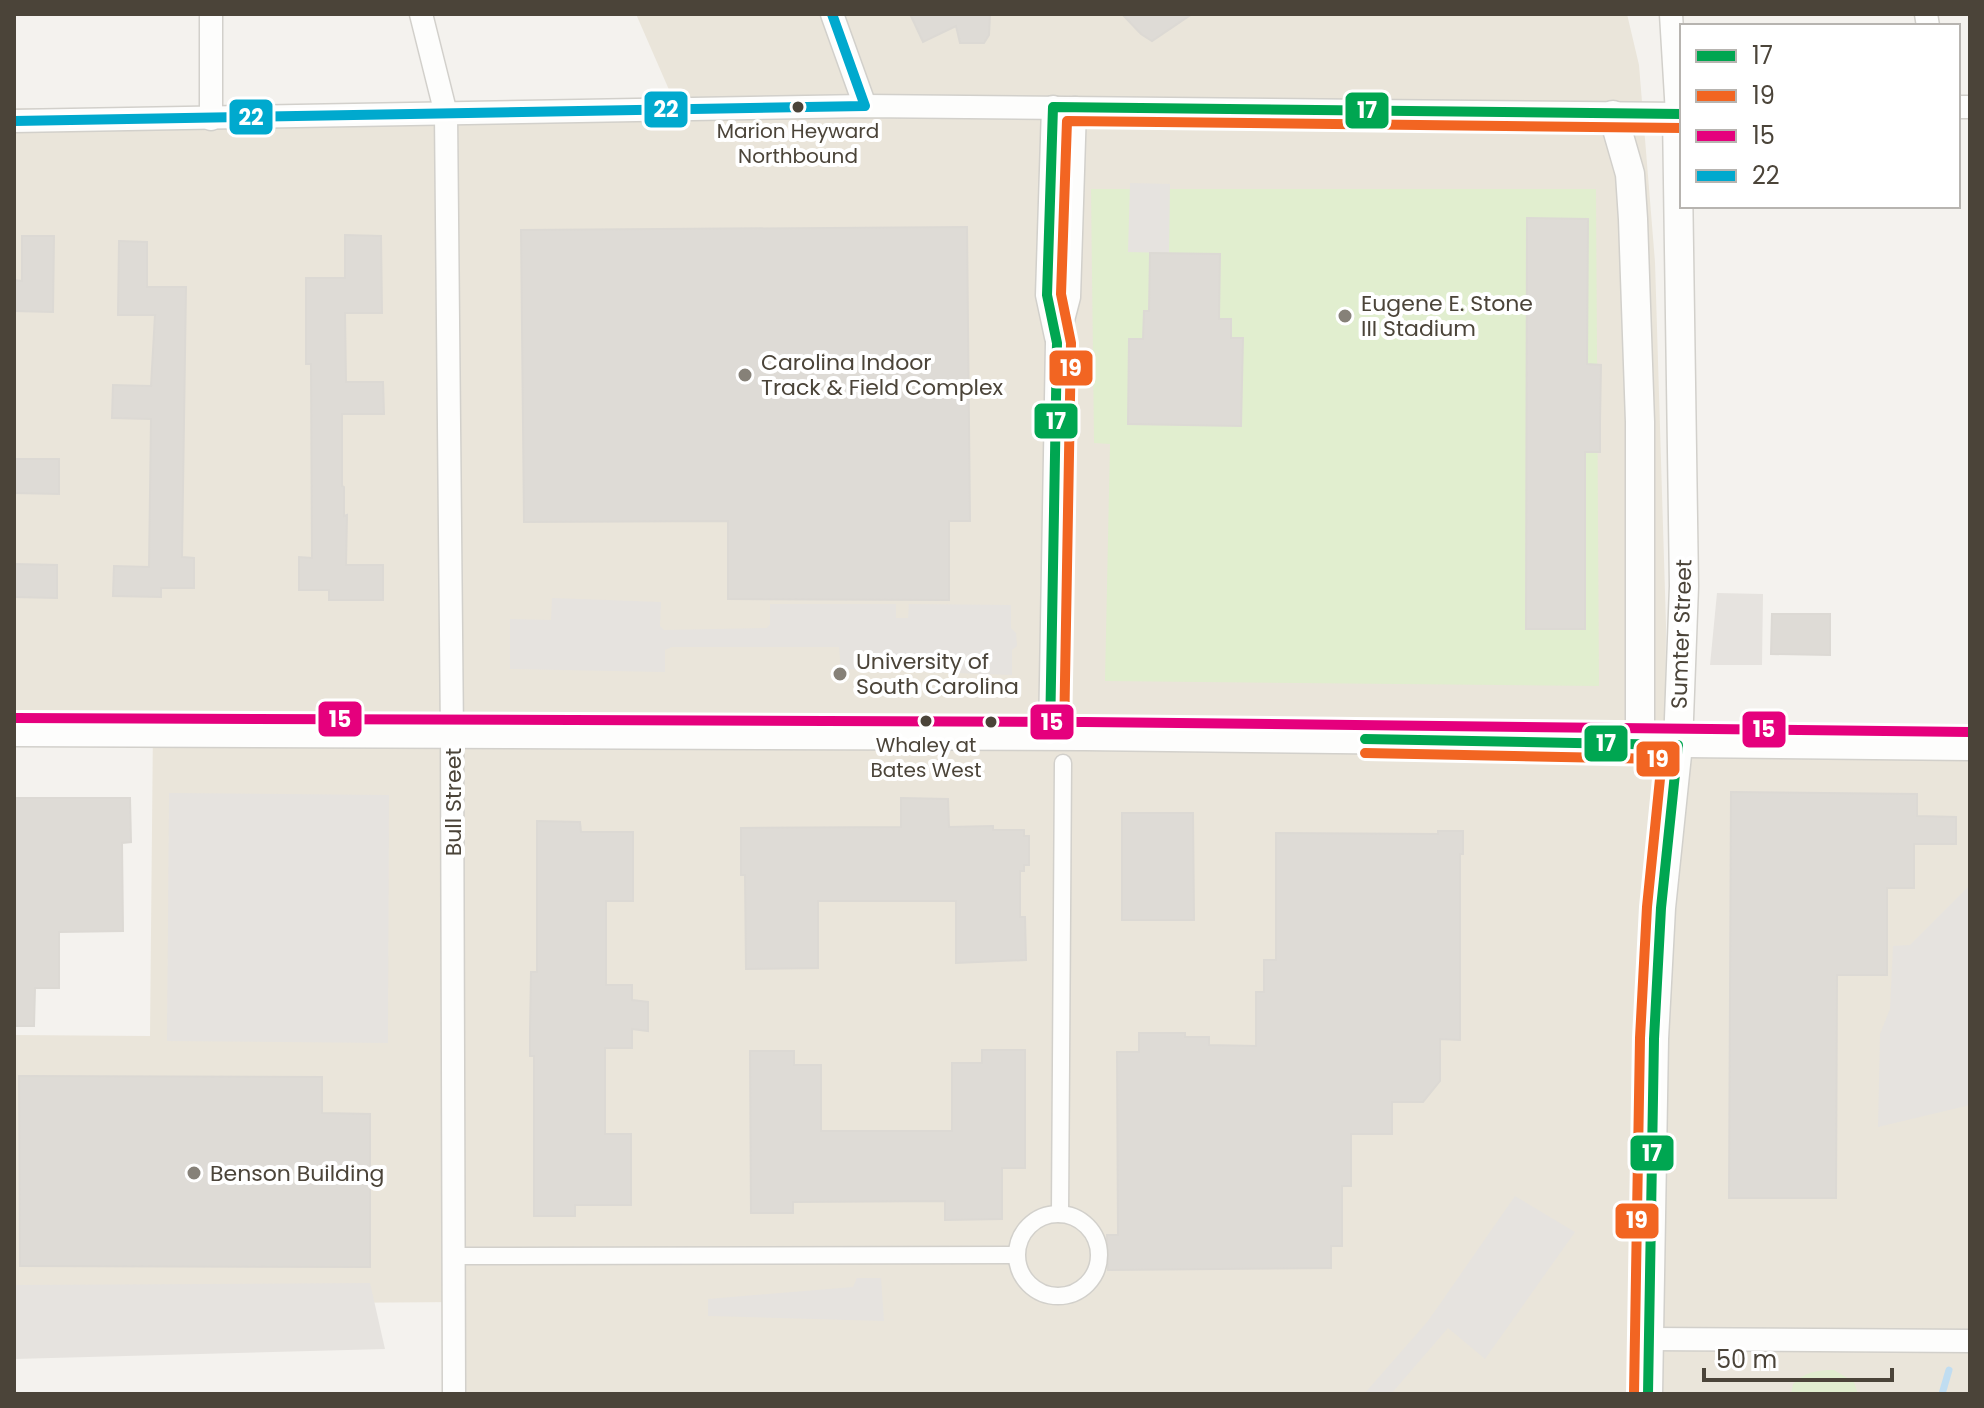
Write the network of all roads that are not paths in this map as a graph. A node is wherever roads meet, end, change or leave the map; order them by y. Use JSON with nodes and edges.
{"nodes":[{"id":1,"x":211,"y":14,"type":"edge"},
{"id":2,"x":421,"y":14,"type":"edge"},
{"id":3,"x":832,"y":14,"type":"edge"},
{"id":4,"x":1671,"y":14,"type":"edge"},
{"id":5,"x":865,"y":106,"type":"junction"},
{"id":6,"x":1064,"y":108,"type":"junction"},
{"id":7,"x":446,"y":114,"type":"junction"},
{"id":8,"x":1680,"y":114,"type":"edge"},
{"id":9,"x":1613,"y":115,"type":"junction"},
{"id":10,"x":211,"y":119,"type":"junction"},
{"id":11,"x":14,"y":121,"type":"edge"},
{"id":12,"x":1681,"y":208,"type":"edge"},
{"id":13,"x":14,"y":732,"type":"edge"},
{"id":14,"x":452,"y":736,"type":"junction"},
{"id":15,"x":1050,"y":736,"type":"junction"},
{"id":16,"x":1640,"y":745,"type":"junction"},
{"id":17,"x":1678,"y":745,"type":"junction"},
{"id":18,"x":1970,"y":746,"type":"edge"},
{"id":19,"x":1063,"y":763,"type":"dead end"},
{"id":20,"x":1060,"y":1214,"type":"junction"},
{"id":21,"x":1016,"y":1255,"type":"junction"},
{"id":22,"x":454,"y":1256,"type":"junction"},
{"id":23,"x":1649,"y":1339,"type":"junction"},
{"id":24,"x":1970,"y":1341,"type":"edge"},
{"id":25,"x":454,"y":1394,"type":"edge"},
{"id":26,"x":1648,"y":1394,"type":"edge"}],
"edges":[{"from":1,"to":10,"type":"street"},
{"from":2,"to":7,"type":"street","name":"Bull Street"},
{"from":3,"to":5,"type":"street"},
{"from":4,"to":8,"type":"street"},
{"from":5,"to":6,"type":"street"},
{"from":5,"to":7,"type":"street"},
{"from":6,"to":9,"type":"street"},
{"from":6,"to":15,"type":"street"},
{"from":7,"to":10,"type":"street"},
{"from":7,"to":14,"type":"street","name":"Bull Street"},
{"from":8,"to":9,"type":"street"},
{"from":9,"to":16,"type":"street","name":"Sumter Street"},
{"from":10,"to":11,"type":"street"},
{"from":12,"to":17,"type":"street","name":"Sumter Street"},
{"from":13,"to":14,"type":"street"},
{"from":14,"to":15,"type":"street"},
{"from":14,"to":22,"type":"street","name":"Bull Street"},
{"from":15,"to":16,"type":"street"},
{"from":16,"to":17,"type":"street"},
{"from":17,"to":18,"type":"street"},
{"from":17,"to":23,"type":"street","name":"Sumter Street"},
{"from":19,"to":20,"type":"street"},
{"from":20,"to":21,"type":"street"},
{"from":20,"to":21,"type":"street"},
{"from":21,"to":22,"type":"street"},
{"from":22,"to":25,"type":"street","name":"Bull Street"},
{"from":23,"to":24,"type":"street"},
{"from":23,"to":26,"type":"street","name":"Sumter Street"}]}
